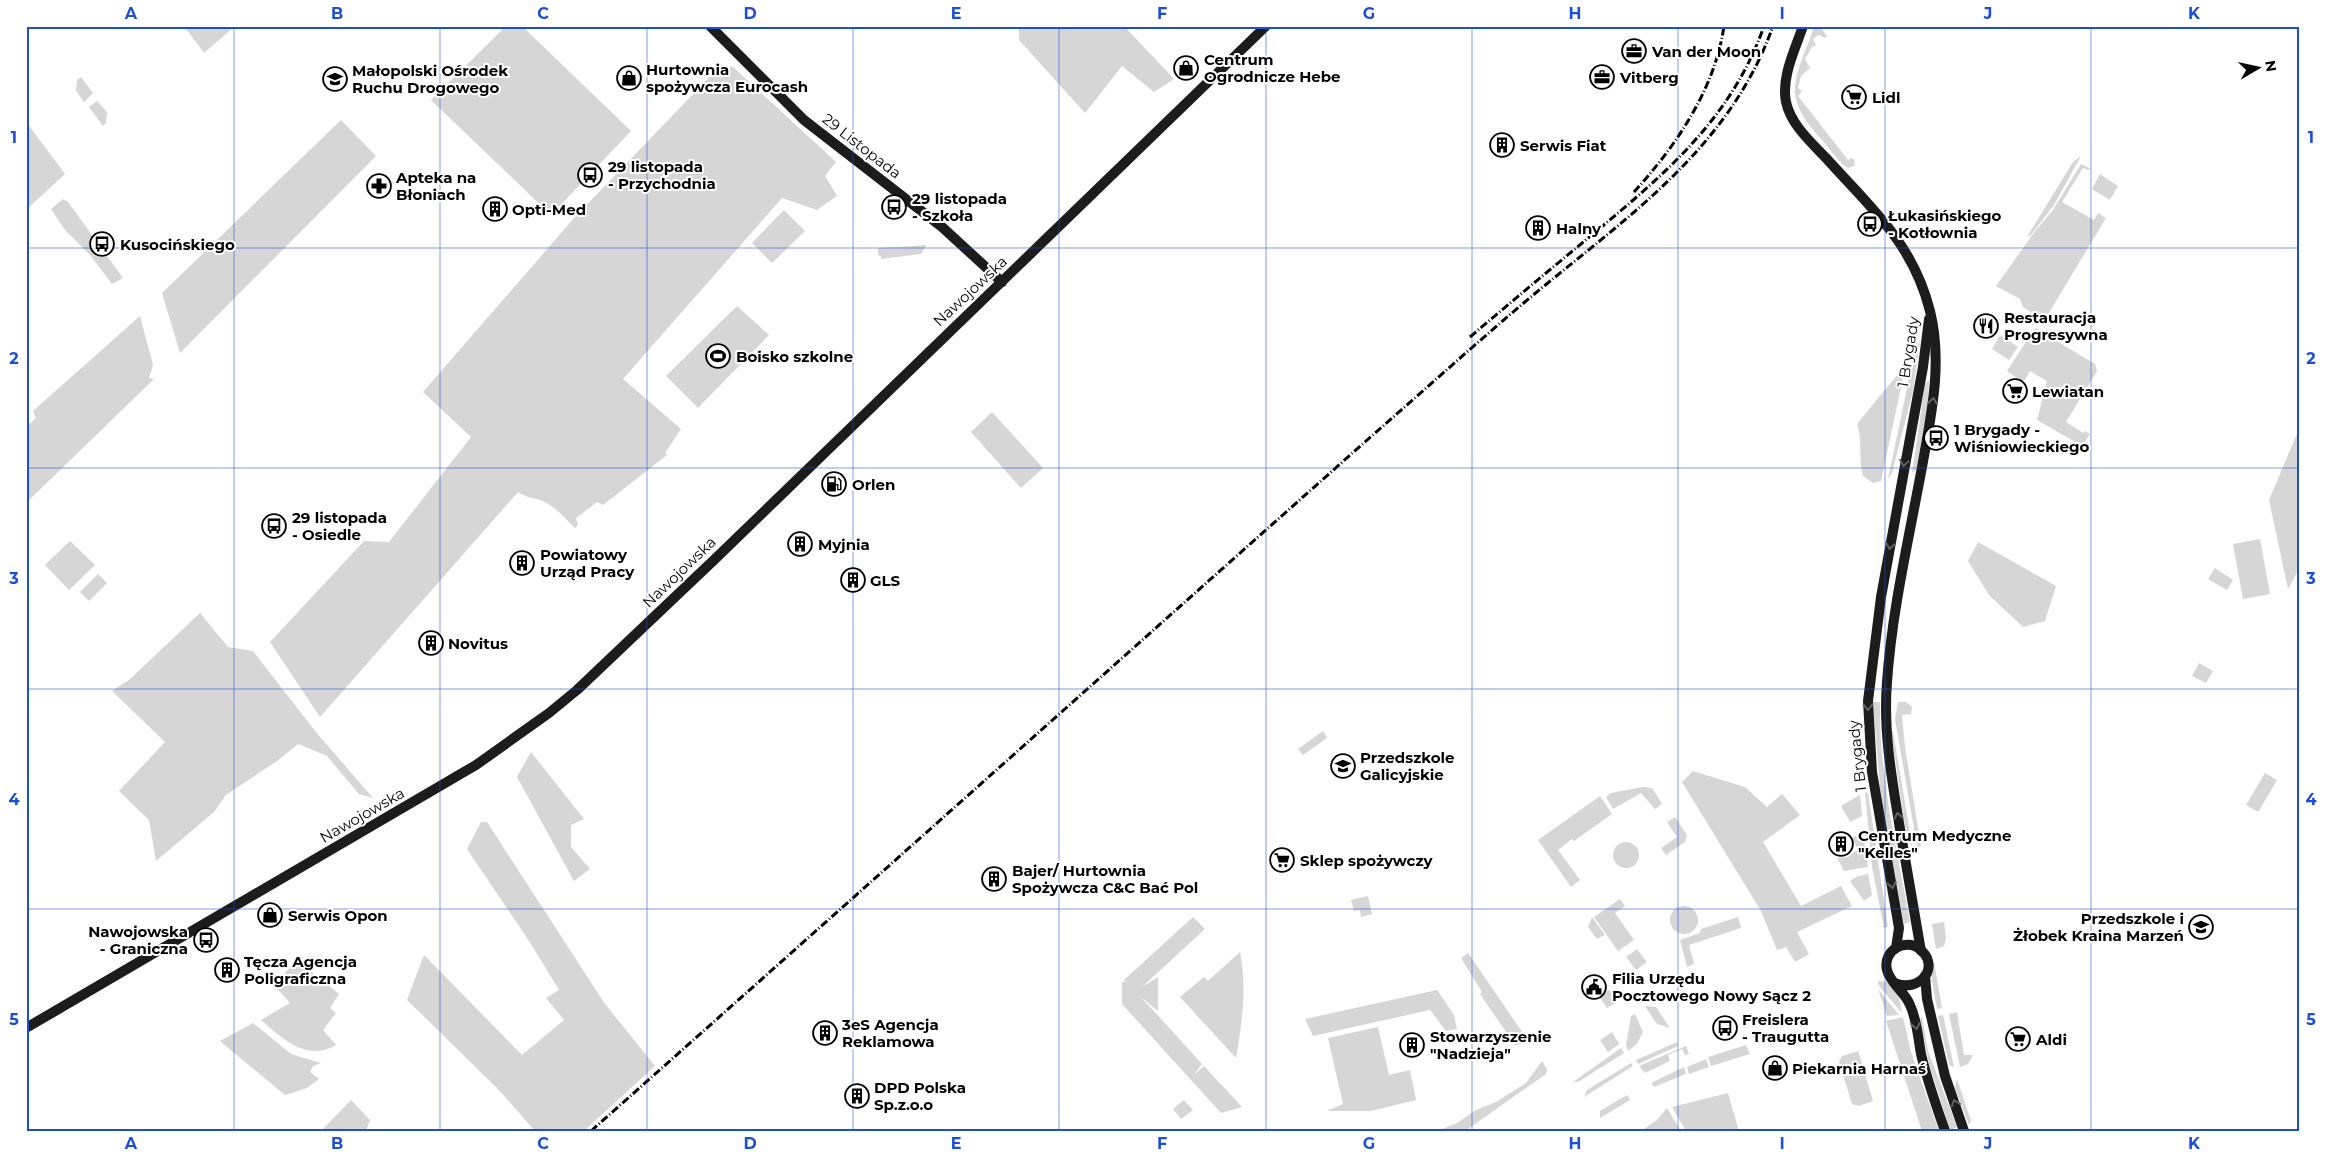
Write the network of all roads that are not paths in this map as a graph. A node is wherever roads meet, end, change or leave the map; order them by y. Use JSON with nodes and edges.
{"nodes":[{"id":1,"x":710,"y":26,"type":"edge"},
{"id":2,"x":1266,"y":26,"type":"edge"},
{"id":3,"x":1804,"y":26,"type":"edge"},
{"id":4,"x":1002,"y":282,"type":"junction"},
{"id":5,"x":1930,"y":311,"type":"junction"},
{"id":6,"x":1898,"y":498,"type":"junction"},
{"id":7,"x":1916,"y":501,"type":"junction"},
{"id":8,"x":1896,"y":948,"type":"junction"},
{"id":9,"x":1922,"y":950,"type":"junction"},
{"id":10,"x":1925,"y":976,"type":"junction"},
{"id":11,"x":1895,"y":983,"type":"junction"},
{"id":12,"x":26,"y":1028,"type":"edge"},
{"id":13,"x":1945,"y":1131,"type":"edge"},
{"id":14,"x":1964,"y":1131,"type":"edge"}],
"edges":[{"from":1,"to":4,"type":"street","name":"29 Listopada"},
{"from":2,"to":4,"type":"street","name":"Nawojowska"},
{"from":3,"to":5,"type":"street"},
{"from":4,"to":12,"type":"street","name":"Nawojowska"},
{"from":5,"to":6,"type":"street","name":"1 Brygady","one_way":true},
{"from":7,"to":5,"type":"street","name":"1 Brygady","one_way":true},
{"from":6,"to":7,"type":"street"},
{"from":6,"to":8,"type":"street","name":"1 Brygady","one_way":true},
{"from":9,"to":7,"type":"street","name":"1 Brygady","one_way":true},
{"from":8,"to":9,"type":"street"},
{"from":8,"to":11,"type":"street"},
{"from":9,"to":10,"type":"street"},
{"from":10,"to":11,"type":"street"},
{"from":14,"to":10,"type":"street","one_way":true},
{"from":11,"to":13,"type":"street","one_way":true}]}
